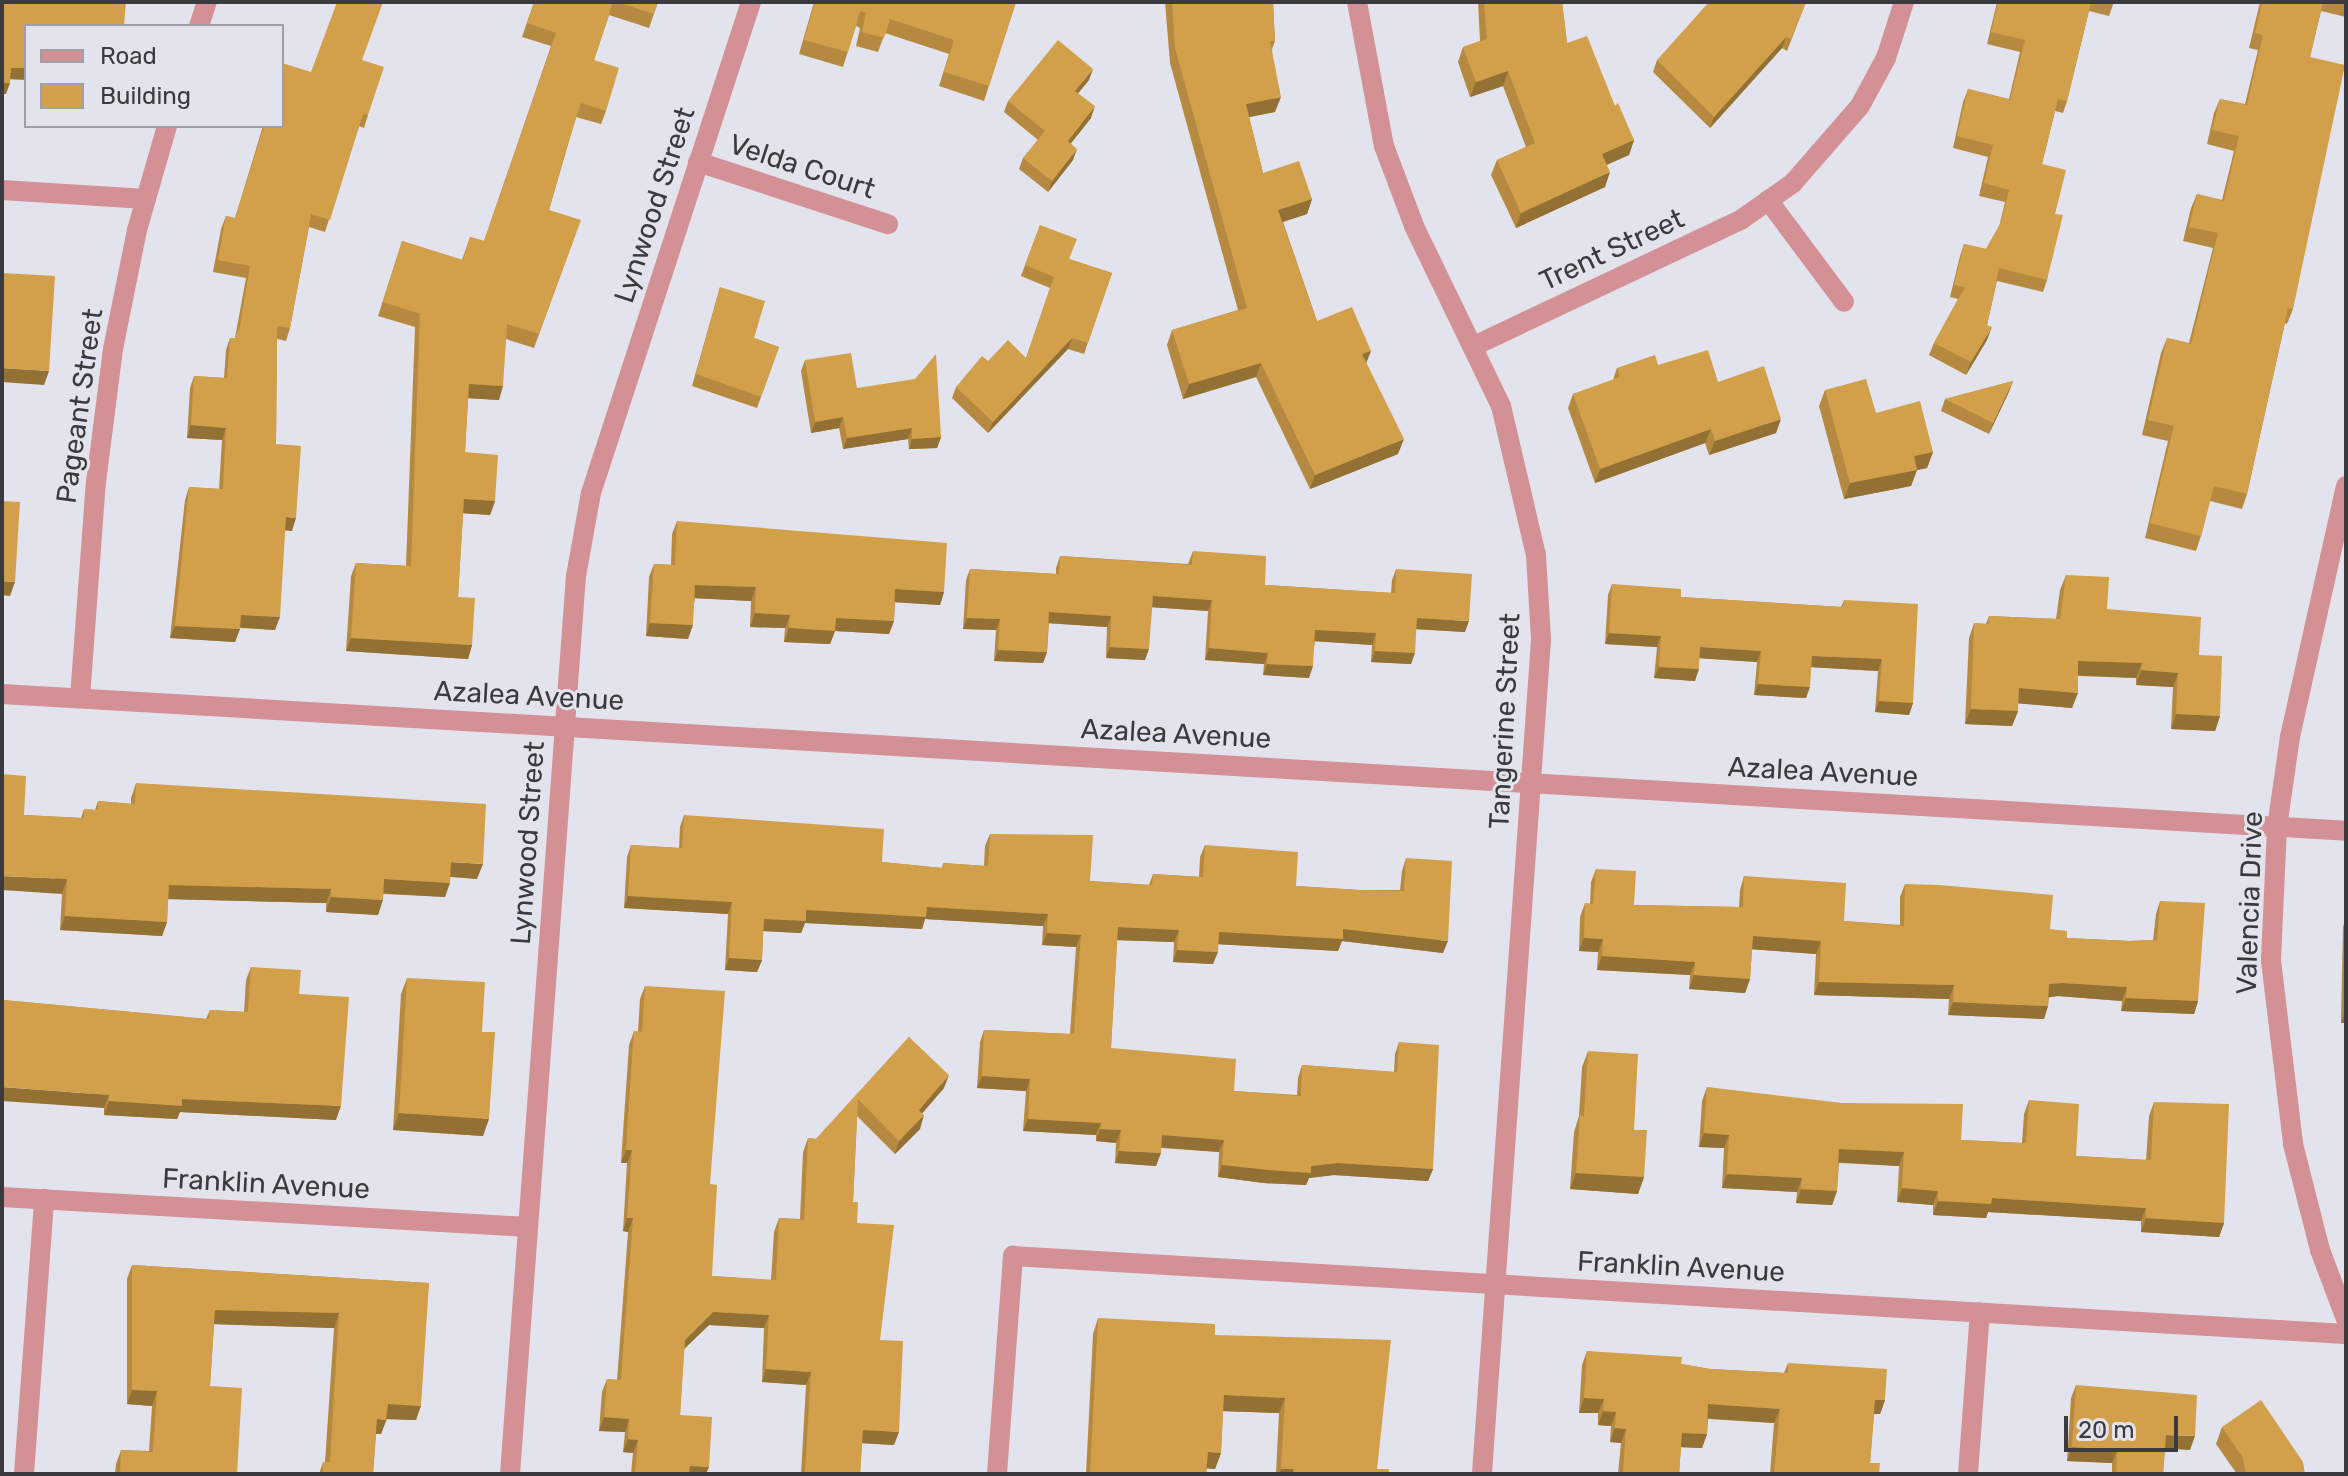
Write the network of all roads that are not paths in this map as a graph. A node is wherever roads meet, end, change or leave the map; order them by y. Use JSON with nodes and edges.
{"nodes":[{"id":1,"x":207,"y":2,"type":"edge"},
{"id":2,"x":751,"y":2,"type":"edge"},
{"id":3,"x":1357,"y":2,"type":"edge"},
{"id":4,"x":1904,"y":2,"type":"edge"},
{"id":5,"x":200,"y":24,"type":"edge"},
{"id":6,"x":166,"y":128,"type":"edge"},
{"id":7,"x":698,"y":162,"type":"junction"},
{"id":8,"x":2,"y":190,"type":"edge"},
{"id":9,"x":146,"y":199,"type":"junction"},
{"id":10,"x":1768,"y":200,"type":"junction"},
{"id":11,"x":888,"y":224,"type":"dead end"},
{"id":12,"x":1844,"y":302,"type":"dead end"},
{"id":13,"x":1476,"y":345,"type":"junction"},
{"id":14,"x":2346,"y":486,"type":"edge"},
{"id":15,"x":2,"y":694,"type":"edge"},
{"id":16,"x":80,"y":698,"type":"junction"},
{"id":17,"x":564,"y":726,"type":"junction"},
{"id":18,"x":1532,"y":783,"type":"junction"},
{"id":19,"x":2277,"y":827,"type":"junction"},
{"id":20,"x":2346,"y":831,"type":"edge"},
{"id":21,"x":2,"y":1197,"type":"edge"},
{"id":22,"x":44,"y":1199,"type":"junction"},
{"id":23,"x":528,"y":1227,"type":"junction"},
{"id":24,"x":1496,"y":1284,"type":"junction"},
{"id":25,"x":1980,"y":1312,"type":"junction"},
{"id":26,"x":2346,"y":1319,"type":"edge"},
{"id":27,"x":2346,"y":1334,"type":"edge"},
{"id":28,"x":24,"y":1474,"type":"edge"},
{"id":29,"x":510,"y":1474,"type":"edge"},
{"id":30,"x":997,"y":1474,"type":"edge"},
{"id":31,"x":1482,"y":1474,"type":"edge"},
{"id":32,"x":1968,"y":1474,"type":"edge"}],
"edges":[{"from":1,"to":5,"type":"street"},
{"from":2,"to":7,"type":"street","name":"Lynwood Street"},
{"from":3,"to":13,"type":"street","name":"Tangerine Street"},
{"from":4,"to":10,"type":"street","name":"Trent Street"},
{"from":6,"to":9,"type":"street","name":"Pageant Street"},
{"from":7,"to":11,"type":"street","name":"Velda Court"},
{"from":7,"to":17,"type":"street","name":"Lynwood Street"},
{"from":8,"to":9,"type":"street"},
{"from":9,"to":16,"type":"street","name":"Pageant Street"},
{"from":10,"to":12,"type":"street"},
{"from":10,"to":13,"type":"street","name":"Trent Street"},
{"from":13,"to":18,"type":"street","name":"Tangerine Street"},
{"from":14,"to":19,"type":"street","name":"Valencia Drive"},
{"from":15,"to":16,"type":"street","name":"Azalea Avenue"},
{"from":16,"to":17,"type":"street","name":"Azalea Avenue"},
{"from":17,"to":18,"type":"street","name":"Azalea Avenue"},
{"from":17,"to":23,"type":"street","name":"Lynwood Street"},
{"from":18,"to":19,"type":"street","name":"Azalea Avenue"},
{"from":18,"to":24,"type":"street","name":"Tangerine Street"},
{"from":19,"to":20,"type":"street","name":"Azalea Avenue"},
{"from":19,"to":26,"type":"street","name":"Valencia Drive"},
{"from":21,"to":22,"type":"street","name":"Franklin Avenue"},
{"from":22,"to":23,"type":"street","name":"Franklin Avenue"},
{"from":22,"to":28,"type":"street"},
{"from":23,"to":29,"type":"street","name":"Lynwood Street"},
{"from":24,"to":25,"type":"street","name":"Franklin Avenue"},
{"from":24,"to":30,"type":"street","name":"Franklin Avenue"},
{"from":24,"to":31,"type":"street","name":"Tangerine Street"},
{"from":25,"to":27,"type":"street","name":"Franklin Avenue"},
{"from":25,"to":32,"type":"street"}]}
